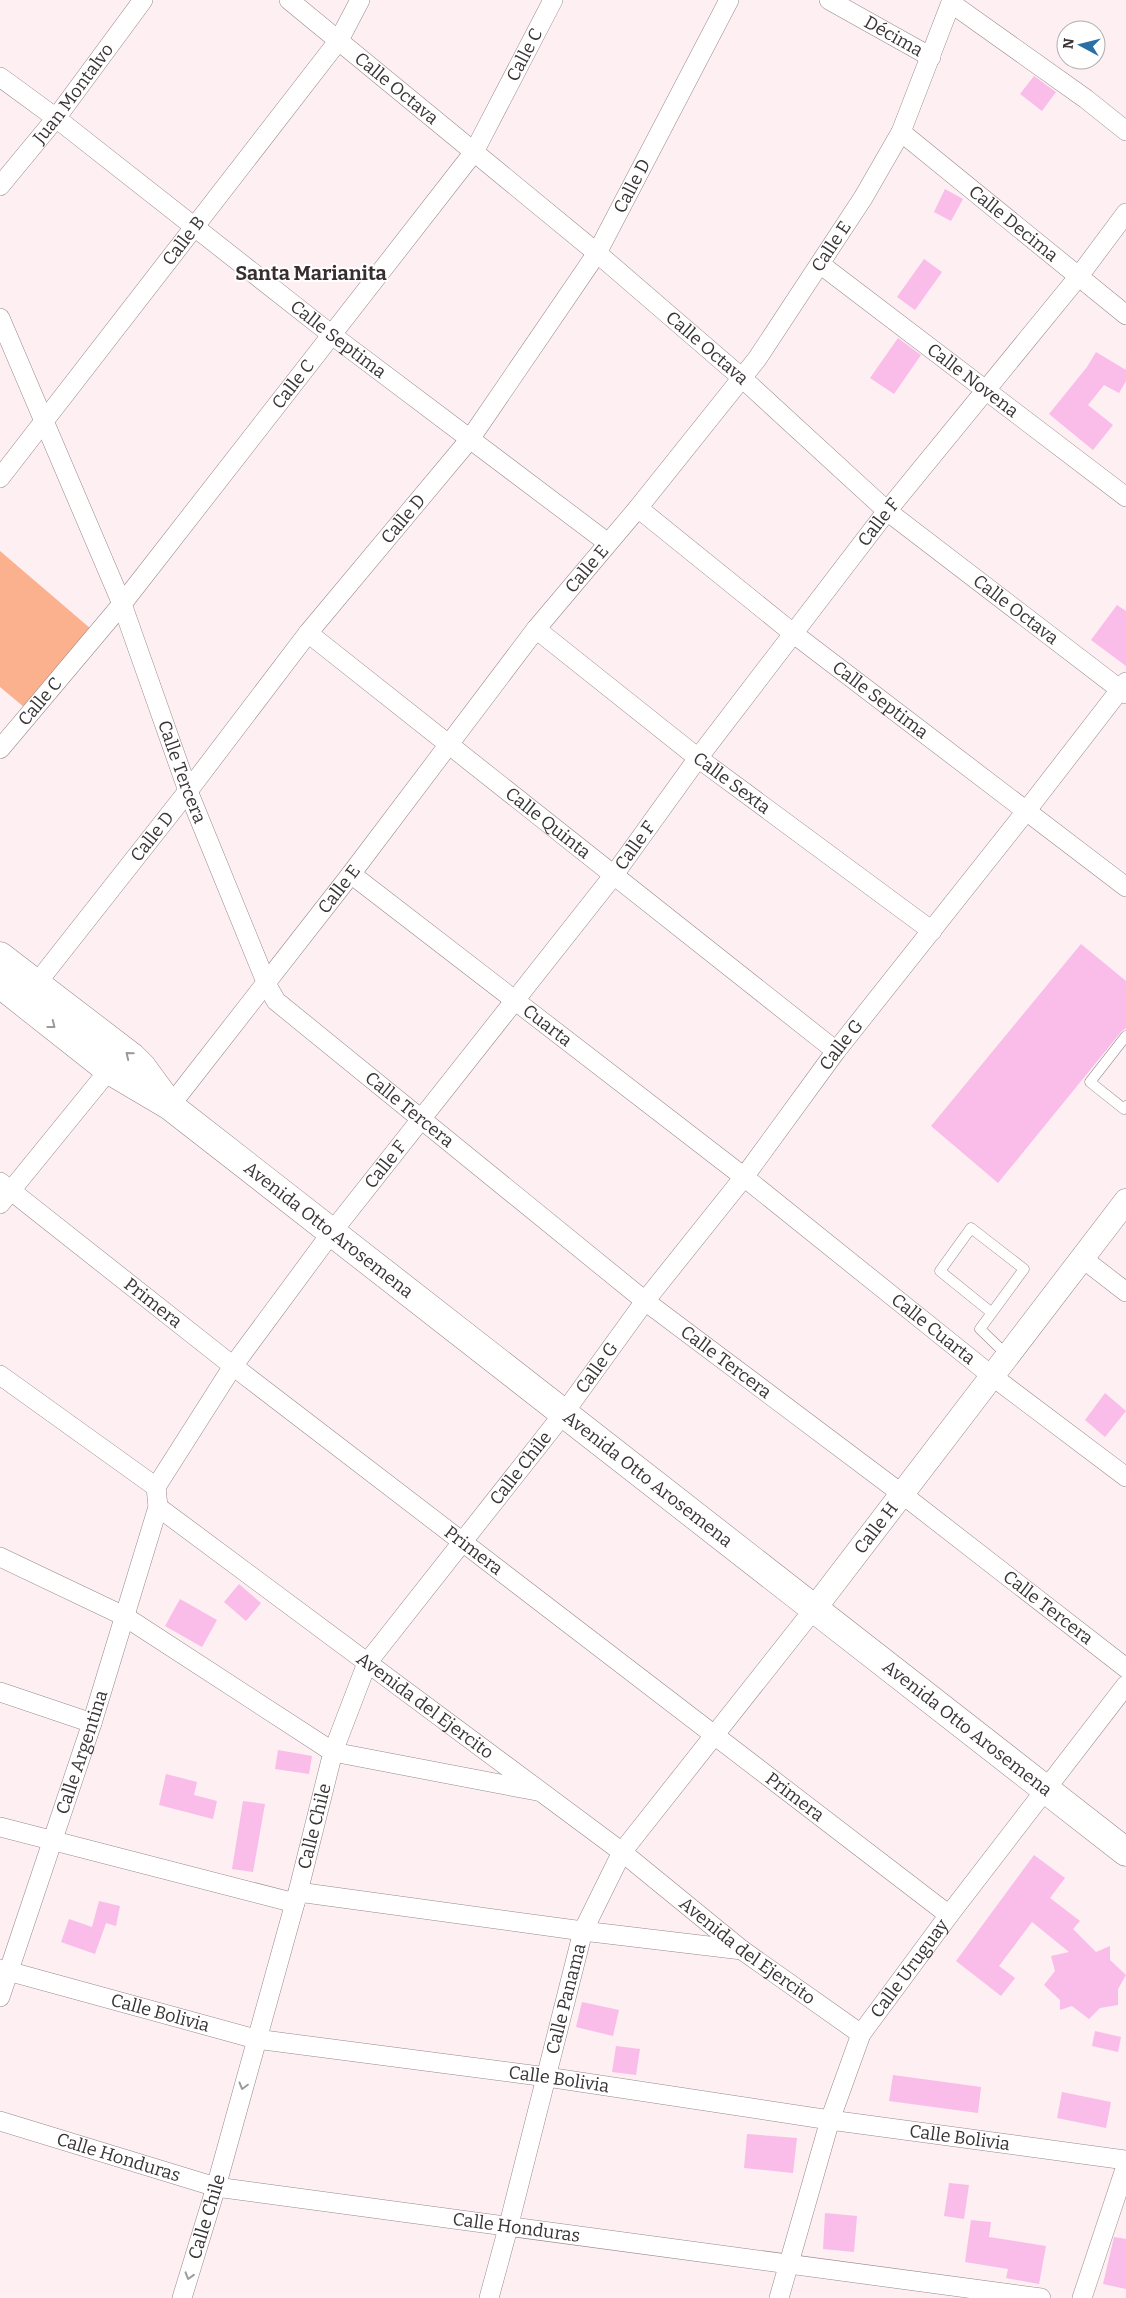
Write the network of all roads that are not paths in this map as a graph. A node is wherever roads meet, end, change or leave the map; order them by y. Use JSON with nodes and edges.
{"nodes":[{"id":1,"x":143,"y":0,"type":"edge"},
{"id":2,"x":289,"y":0,"type":"edge"},
{"id":3,"x":360,"y":0,"type":"edge"},
{"id":4,"x":553,"y":0,"type":"edge"},
{"id":5,"x":729,"y":0,"type":"edge"},
{"id":6,"x":829,"y":0,"type":"edge"},
{"id":7,"x":952,"y":2,"type":"edge"},
{"id":8,"x":339,"y":40,"type":"junction"},
{"id":9,"x":931,"y":57,"type":"junction"},
{"id":10,"x":0,"y":77,"type":"edge"},
{"id":11,"x":56,"y":118,"type":"junction"},
{"id":12,"x":1126,"y":131,"type":"edge"},
{"id":13,"x":901,"y":132,"type":"junction"},
{"id":14,"x":474,"y":152,"type":"junction"},
{"id":15,"x":0,"y":186,"type":"edge"},
{"id":16,"x":1126,"y":213,"type":"edge"},
{"id":17,"x":194,"y":225,"type":"junction"},
{"id":18,"x":597,"y":253,"type":"junction"},
{"id":19,"x":820,"y":264,"type":"junction"},
{"id":20,"x":1079,"y":276,"type":"junction"},
{"id":21,"x":1126,"y":315,"type":"edge"},
{"id":22,"x":0,"y":318,"type":"edge"},
{"id":23,"x":332,"y":335,"type":"junction"},
{"id":24,"x":742,"y":378,"type":"junction"},
{"id":25,"x":986,"y":390,"type":"junction"},
{"id":26,"x":44,"y":421,"type":"junction"},
{"id":27,"x":470,"y":439,"type":"junction"},
{"id":28,"x":0,"y":478,"type":"edge"},
{"id":29,"x":1126,"y":497,"type":"edge"},
{"id":30,"x":638,"y":508,"type":"junction"},
{"id":31,"x":888,"y":511,"type":"junction"},
{"id":32,"x":608,"y":543,"type":"junction"},
{"id":33,"x":122,"y":604,"type":"junction"},
{"id":34,"x":536,"y":629,"type":"junction"},
{"id":35,"x":308,"y":633,"type":"junction"},
{"id":36,"x":794,"y":634,"type":"junction"},
{"id":37,"x":1124,"y":689,"type":"edge"},
{"id":38,"x":450,"y":744,"type":"junction"},
{"id":39,"x":0,"y":749,"type":"edge"},
{"id":40,"x":698,"y":758,"type":"junction"},
{"id":41,"x":188,"y":791,"type":"junction"},
{"id":42,"x":1028,"y":810,"type":"junction"},
{"id":43,"x":351,"y":874,"type":"junction"},
{"id":44,"x":613,"y":876,"type":"junction"},
{"id":45,"x":1126,"y":887,"type":"edge"},
{"id":46,"x":932,"y":931,"type":"junction"},
{"id":47,"x":0,"y":956,"type":"edge"},
{"id":48,"x":267,"y":982,"type":"junction"},
{"id":49,"x":0,"y":984,"type":"edge"},
{"id":50,"x":28,"y":993,"type":"junction"},
{"id":51,"x":515,"y":1001,"type":"junction"},
{"id":52,"x":1126,"y":1036,"type":"edge"},
{"id":53,"x":836,"y":1051,"type":"junction"},
{"id":54,"x":110,"y":1070,"type":"junction"},
{"id":55,"x":170,"y":1106,"type":"junction"},
{"id":56,"x":1126,"y":1106,"type":"edge"},
{"id":57,"x":420,"y":1119,"type":"junction"},
{"id":58,"x":744,"y":1177,"type":"junction"},
{"id":59,"x":4,"y":1192,"type":"edge"},
{"id":60,"x":1126,"y":1201,"type":"edge"},
{"id":61,"x":332,"y":1232,"type":"junction"},
{"id":62,"x":1082,"y":1258,"type":"junction"},
{"id":63,"x":1126,"y":1292,"type":"edge"},
{"id":64,"x":645,"y":1301,"type":"junction"},
{"id":65,"x":992,"y":1313,"type":"junction"},
{"id":66,"x":1008,"y":1356,"type":"junction"},
{"id":67,"x":233,"y":1366,"type":"junction"},
{"id":68,"x":0,"y":1375,"type":"edge"},
{"id":69,"x":992,"y":1376,"type":"junction"},
{"id":70,"x":564,"y":1413,"type":"junction"},
{"id":71,"x":1126,"y":1477,"type":"edge"},
{"id":72,"x":156,"y":1486,"type":"junction"},
{"id":73,"x":902,"y":1494,"type":"junction"},
{"id":74,"x":158,"y":1507,"type":"junction"},
{"id":75,"x":461,"y":1542,"type":"junction"},
{"id":76,"x":0,"y":1557,"type":"edge"},
{"id":77,"x":814,"y":1609,"type":"junction"},
{"id":78,"x":124,"y":1616,"type":"junction"},
{"id":79,"x":368,"y":1663,"type":"junction"},
{"id":80,"x":1126,"y":1668,"type":"edge"},
{"id":81,"x":1126,"y":1685,"type":"edge"},
{"id":82,"x":0,"y":1692,"type":"edge"},
{"id":83,"x":92,"y":1723,"type":"junction"},
{"id":84,"x":716,"y":1735,"type":"junction"},
{"id":85,"x":333,"y":1752,"type":"junction"},
{"id":86,"x":1045,"y":1789,"type":"junction"},
{"id":87,"x":541,"y":1792,"type":"junction"},
{"id":88,"x":0,"y":1827,"type":"edge"},
{"id":89,"x":54,"y":1841,"type":"junction"},
{"id":90,"x":622,"y":1852,"type":"junction"},
{"id":91,"x":1126,"y":1852,"type":"edge"},
{"id":92,"x":297,"y":1897,"type":"junction"},
{"id":93,"x":949,"y":1915,"type":"junction"},
{"id":94,"x":583,"y":1931,"type":"junction"},
{"id":95,"x":742,"y":1950,"type":"junction"},
{"id":96,"x":5,"y":1970,"type":"edge"},
{"id":97,"x":0,"y":1997,"type":"edge"},
{"id":98,"x":861,"y":2034,"type":"junction"},
{"id":99,"x":256,"y":2039,"type":"junction"},
{"id":100,"x":547,"y":2077,"type":"junction"},
{"id":101,"x":830,"y":2120,"type":"junction"},
{"id":102,"x":0,"y":2121,"type":"edge"},
{"id":103,"x":1126,"y":2160,"type":"edge"},
{"id":104,"x":1126,"y":2166,"type":"edge"},
{"id":105,"x":216,"y":2186,"type":"junction"},
{"id":106,"x":508,"y":2228,"type":"junction"},
{"id":107,"x":788,"y":2265,"type":"junction"},
{"id":108,"x":182,"y":2298,"type":"edge"},
{"id":109,"x":489,"y":2298,"type":"edge"},
{"id":110,"x":779,"y":2298,"type":"edge"},
{"id":111,"x":1041,"y":2298,"type":"edge"},
{"id":112,"x":1082,"y":2298,"type":"edge"}],
"edges":[{"from":1,"to":11,"type":"street","name":"Juan Montalvo"},
{"from":2,"to":8,"type":"street","name":"Calle Octava"},
{"from":3,"to":8,"type":"street","name":"Calle B"},
{"from":4,"to":14,"type":"street","name":"Calle C"},
{"from":5,"to":18,"type":"street","name":"Calle D"},
{"from":6,"to":9,"type":"street","name":"Décima"},
{"from":7,"to":9,"type":"street","name":"Calle E"},
{"from":7,"to":12,"type":"street"},
{"from":8,"to":14,"type":"street","name":"Calle Octava"},
{"from":8,"to":17,"type":"street","name":"Calle B"},
{"from":9,"to":13,"type":"street","name":"Calle E"},
{"from":10,"to":11,"type":"street","name":"Calle Septima"},
{"from":11,"to":15,"type":"street","name":"Juan Montalvo"},
{"from":11,"to":17,"type":"street","name":"Calle Septima"},
{"from":13,"to":19,"type":"street","name":"Calle E"},
{"from":13,"to":20,"type":"street","name":"Calle Decima"},
{"from":14,"to":18,"type":"street","name":"Calle Octava"},
{"from":14,"to":23,"type":"street","name":"Calle C"},
{"from":16,"to":20,"type":"street","name":"Calle F"},
{"from":17,"to":23,"type":"street","name":"Calle Septima"},
{"from":17,"to":26,"type":"street","name":"Calle B"},
{"from":18,"to":24,"type":"street","name":"Calle Octava"},
{"from":18,"to":27,"type":"street","name":"Calle D"},
{"from":19,"to":24,"type":"street","name":"Calle E"},
{"from":19,"to":25,"type":"street","name":"Calle Novena"},
{"from":20,"to":21,"type":"street","name":"Calle Decima"},
{"from":20,"to":25,"type":"street","name":"Calle F"},
{"from":22,"to":26,"type":"street","name":"Calle Tercera"},
{"from":23,"to":27,"type":"street","name":"Calle Septima"},
{"from":23,"to":33,"type":"street","name":"Calle C"},
{"from":24,"to":30,"type":"street","name":"Calle E"},
{"from":24,"to":31,"type":"street","name":"Calle Octava"},
{"from":25,"to":29,"type":"street","name":"Calle Novena"},
{"from":25,"to":31,"type":"street","name":"Calle F"},
{"from":26,"to":28,"type":"street","name":"Calle B"},
{"from":26,"to":33,"type":"street","name":"Calle Tercera"},
{"from":27,"to":32,"type":"street","name":"Calle Septima"},
{"from":27,"to":35,"type":"street","name":"Calle D"},
{"from":30,"to":32,"type":"street","name":"Calle E"},
{"from":30,"to":36,"type":"street","name":"Calle Septima"},
{"from":31,"to":36,"type":"street","name":"Calle F"},
{"from":31,"to":37,"type":"street","name":"Calle Octava"},
{"from":32,"to":34,"type":"street","name":"Calle E"},
{"from":33,"to":39,"type":"street","name":"Calle C"},
{"from":33,"to":41,"type":"street","name":"Calle Tercera"},
{"from":34,"to":38,"type":"street","name":"Calle E"},
{"from":34,"to":40,"type":"street","name":"Calle Sexta"},
{"from":35,"to":38,"type":"street","name":"Calle Quinta"},
{"from":35,"to":41,"type":"street","name":"Calle D"},
{"from":36,"to":40,"type":"street","name":"Calle F"},
{"from":36,"to":42,"type":"street","name":"Calle Septima"},
{"from":37,"to":42,"type":"street","name":"Calle G"},
{"from":38,"to":43,"type":"street","name":"Calle E"},
{"from":38,"to":44,"type":"street","name":"Calle Quinta"},
{"from":40,"to":44,"type":"street","name":"Calle F"},
{"from":40,"to":46,"type":"street","name":"Calle Sexta"},
{"from":41,"to":48,"type":"street","name":"Calle Tercera"},
{"from":41,"to":50,"type":"street","name":"Calle D"},
{"from":42,"to":45,"type":"street","name":"Calle Septima"},
{"from":42,"to":46,"type":"street","name":"Calle G"},
{"from":43,"to":48,"type":"street","name":"Calle E"},
{"from":43,"to":51,"type":"street","name":"Cuarta"},
{"from":44,"to":51,"type":"street","name":"Calle F"},
{"from":44,"to":53,"type":"street","name":"Calle Quinta"},
{"from":46,"to":53,"type":"street","name":"Calle G"},
{"from":47,"to":50,"type":"main road","name":"Avenida Otto Arosemena"},
{"from":48,"to":55,"type":"street","name":"Calle E"},
{"from":48,"to":57,"type":"street","name":"Calle Tercera"},
{"from":49,"to":50,"type":"main road","name":"Avenida Otto Arosemena"},
{"from":50,"to":54,"type":"main road","name":"Avenida Otto Arosemena","one_way":true},
{"from":55,"to":50,"type":"main road","name":"Avenida Otto Arosemena","one_way":true},
{"from":51,"to":57,"type":"street","name":"Calle F"},
{"from":51,"to":58,"type":"street","name":"Cuarta"},
{"from":52,"to":56,"type":"lane"},
{"from":53,"to":58,"type":"street","name":"Calle G"},
{"from":54,"to":55,"type":"main road","name":"Avenida Otto Arosemena"},
{"from":54,"to":59,"type":"street"},
{"from":55,"to":61,"type":"main road","name":"Avenida Otto Arosemena"},
{"from":57,"to":61,"type":"street","name":"Calle F"},
{"from":57,"to":64,"type":"street","name":"Calle Tercera"},
{"from":58,"to":64,"type":"street","name":"Calle G"},
{"from":58,"to":69,"type":"street","name":"Calle Cuarta"},
{"from":59,"to":67,"type":"street","name":"Primera"},
{"from":60,"to":62,"type":"street","name":"Calle H"},
{"from":61,"to":67,"type":"street","name":"Calle F"},
{"from":61,"to":70,"type":"main road","name":"Avenida Otto Arosemena"},
{"from":62,"to":63,"type":"street"},
{"from":62,"to":66,"type":"street","name":"Calle H"},
{"from":64,"to":70,"type":"street","name":"Calle G"},
{"from":64,"to":73,"type":"street","name":"Calle Tercera"},
{"from":65,"to":65,"type":"lane"},
{"from":65,"to":66,"type":"lane"},
{"from":66,"to":69,"type":"street","name":"Calle H"},
{"from":67,"to":72,"type":"street","name":"Calle F"},
{"from":67,"to":75,"type":"street","name":"Primera"},
{"from":68,"to":72,"type":"street"},
{"from":69,"to":71,"type":"street","name":"Calle Cuarta"},
{"from":69,"to":73,"type":"street","name":"Calle H"},
{"from":70,"to":75,"type":"street","name":"Calle Chile"},
{"from":70,"to":77,"type":"main road","name":"Avenida Otto Arosemena"},
{"from":72,"to":74,"type":"street"},
{"from":73,"to":77,"type":"street","name":"Calle H"},
{"from":73,"to":80,"type":"street","name":"Calle Tercera"},
{"from":74,"to":78,"type":"street","name":"Calle Argentina"},
{"from":74,"to":79,"type":"street","name":"Avenida del Ejercito"},
{"from":75,"to":79,"type":"street","name":"Calle Chile"},
{"from":75,"to":84,"type":"street","name":"Primera"},
{"from":76,"to":78,"type":"street"},
{"from":77,"to":84,"type":"street","name":"Calle H"},
{"from":77,"to":86,"type":"main road","name":"Avenida Otto Arosemena"},
{"from":78,"to":83,"type":"street","name":"Calle Argentina"},
{"from":78,"to":85,"type":"street"},
{"from":79,"to":85,"type":"street","name":"Calle Chile"},
{"from":79,"to":87,"type":"street","name":"Avenida del Ejercito"},
{"from":81,"to":86,"type":"street","name":"Calle Uruguay"},
{"from":82,"to":83,"type":"street"},
{"from":83,"to":89,"type":"street","name":"Calle Argentina"},
{"from":84,"to":90,"type":"street","name":"Calle H"},
{"from":84,"to":93,"type":"street","name":"Primera"},
{"from":85,"to":87,"type":"street"},
{"from":85,"to":92,"type":"street","name":"Calle Chile"},
{"from":86,"to":91,"type":"main road","name":"Avenida Otto Arosemena"},
{"from":86,"to":93,"type":"street","name":"Calle Uruguay"},
{"from":87,"to":90,"type":"street","name":"Avenida del Ejercito"},
{"from":88,"to":89,"type":"street"},
{"from":89,"to":92,"type":"street"},
{"from":89,"to":96,"type":"street","name":"Calle Argentina"},
{"from":90,"to":94,"type":"street","name":"Calle Panama"},
{"from":90,"to":95,"type":"street","name":"Avenida del Ejercito"},
{"from":92,"to":94,"type":"street"},
{"from":92,"to":99,"type":"street","name":"Calle Chile"},
{"from":93,"to":98,"type":"street","name":"Calle Uruguay"},
{"from":94,"to":95,"type":"street"},
{"from":94,"to":100,"type":"street","name":"Calle Panama"},
{"from":95,"to":98,"type":"street","name":"Avenida del Ejercito"},
{"from":96,"to":97,"type":"street","name":"Calle Argentina"},
{"from":96,"to":99,"type":"street","name":"Calle Bolivia"},
{"from":98,"to":101,"type":"street","name":"Calle Uruguay"},
{"from":99,"to":100,"type":"street","name":"Calle Bolivia"},
{"from":99,"to":105,"type":"street","name":"Calle Chile","one_way":true},
{"from":100,"to":101,"type":"street","name":"Calle Bolivia"},
{"from":100,"to":106,"type":"street","name":"Calle Panama"},
{"from":101,"to":103,"type":"street","name":"Calle Bolivia"},
{"from":101,"to":107,"type":"street","name":"Calle Uruguay"},
{"from":102,"to":105,"type":"street","name":"Calle Honduras"},
{"from":104,"to":112,"type":"street"},
{"from":105,"to":106,"type":"street","name":"Calle Honduras"},
{"from":105,"to":108,"type":"street","name":"Calle Chile","one_way":true},
{"from":106,"to":107,"type":"street","name":"Calle Honduras"},
{"from":106,"to":109,"type":"street","name":"Calle Panama"},
{"from":107,"to":110,"type":"street","name":"Calle Uruguay"},
{"from":107,"to":111,"type":"street","name":"Calle Honduras"}]}
